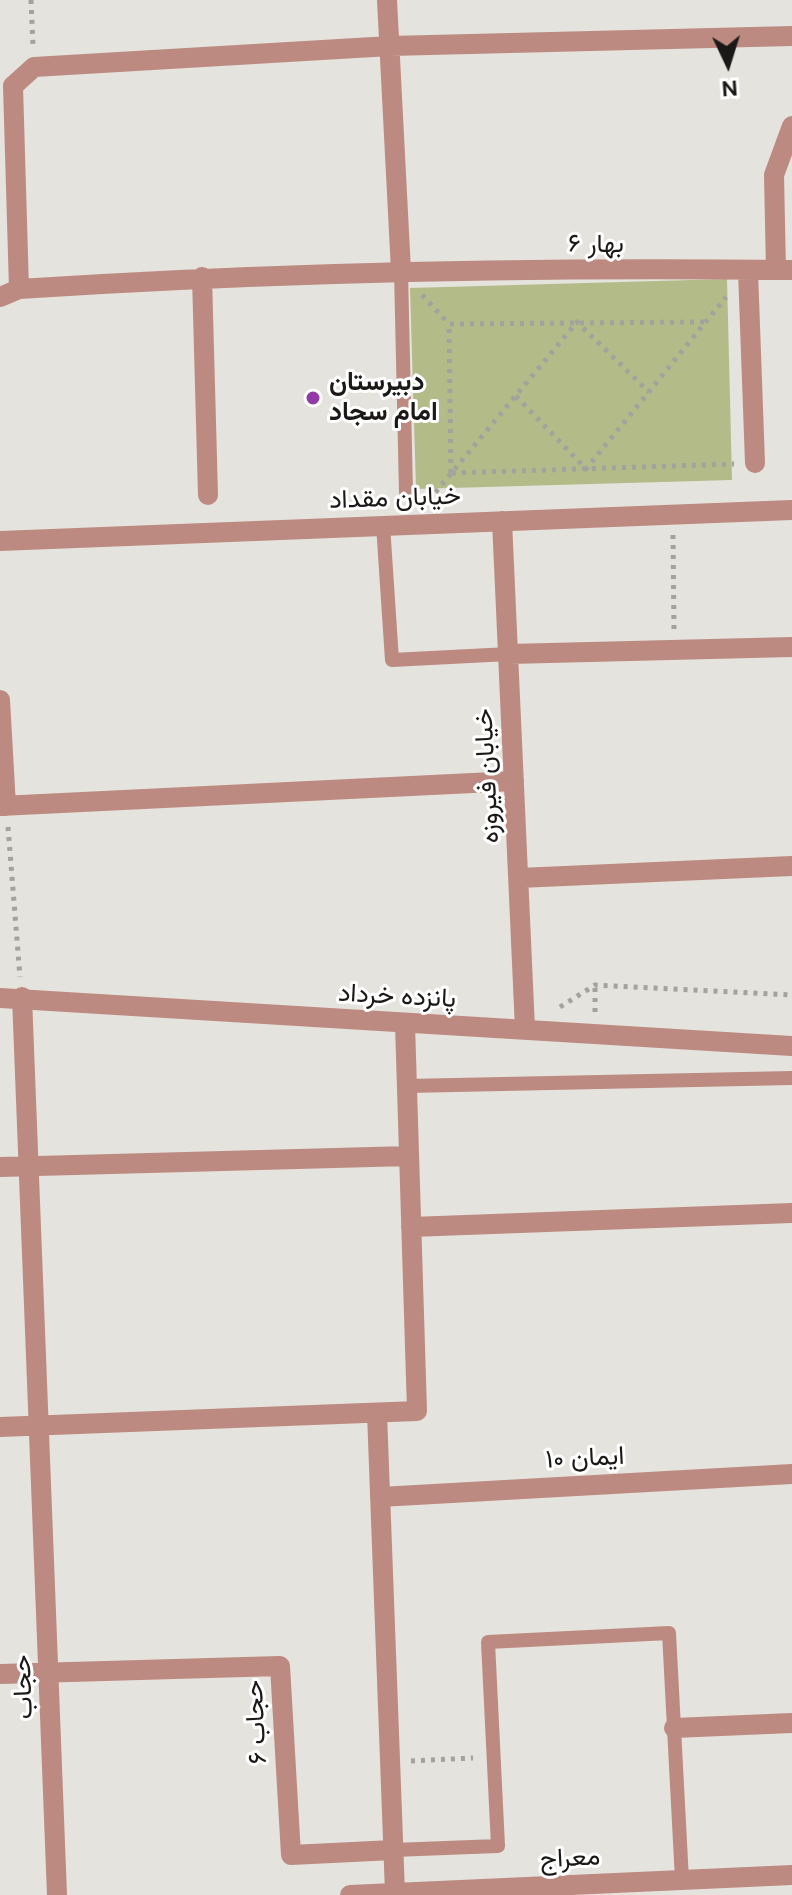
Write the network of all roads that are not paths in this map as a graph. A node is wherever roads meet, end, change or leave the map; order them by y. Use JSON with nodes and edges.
{"nodes":[{"id":1,"x":387,"y":0,"type":"edge"},
{"id":2,"x":792,"y":36,"type":"edge"},
{"id":3,"x":390,"y":46,"type":"junction"},
{"id":4,"x":7,"y":86,"type":"edge"},
{"id":5,"x":792,"y":126,"type":"edge"},
{"id":6,"x":774,"y":175,"type":"junction"},
{"id":7,"x":792,"y":189,"type":"edge"},
{"id":8,"x":784,"y":270,"type":"edge"},
{"id":9,"x":401,"y":271,"type":"junction"},
{"id":10,"x":748,"y":271,"type":"junction"},
{"id":11,"x":202,"y":277,"type":"junction"},
{"id":12,"x":9,"y":293,"type":"edge"},
{"id":13,"x":755,"y":463,"type":"road end"},
{"id":14,"x":406,"y":492,"type":"dead end"},
{"id":15,"x":208,"y":495,"type":"dead end"},
{"id":16,"x":792,"y":510,"type":"edge"},
{"id":17,"x":502,"y":521,"type":"junction"},
{"id":18,"x":383,"y":525,"type":"junction"},
{"id":19,"x":0,"y":541,"type":"edge"},
{"id":20,"x":792,"y":647,"type":"edge"},
{"id":21,"x":509,"y":654,"type":"junction"},
{"id":22,"x":0,"y":700,"type":"edge"},
{"id":23,"x":514,"y":781,"type":"junction"},
{"id":24,"x":3,"y":806,"type":"edge"},
{"id":25,"x":792,"y":866,"type":"edge"},
{"id":26,"x":519,"y":878,"type":"junction"},
{"id":27,"x":22,"y":997,"type":"junction"},
{"id":28,"x":0,"y":998,"type":"edge"},
{"id":29,"x":405,"y":1024,"type":"junction"},
{"id":30,"x":525,"y":1029,"type":"junction"},
{"id":31,"x":792,"y":1046,"type":"edge"},
{"id":32,"x":792,"y":1078,"type":"edge"},
{"id":33,"x":407,"y":1086,"type":"junction"},
{"id":34,"x":409,"y":1156,"type":"junction"},
{"id":35,"x":28,"y":1165,"type":"junction"},
{"id":36,"x":0,"y":1167,"type":"edge"},
{"id":37,"x":792,"y":1213,"type":"edge"},
{"id":38,"x":411,"y":1227,"type":"junction"},
{"id":39,"x":377,"y":1413,"type":"junction"},
{"id":40,"x":41,"y":1425,"type":"junction"},
{"id":41,"x":0,"y":1427,"type":"edge"},
{"id":42,"x":792,"y":1474,"type":"edge"},
{"id":43,"x":380,"y":1497,"type":"junction"},
{"id":44,"x":49,"y":1671,"type":"junction"},
{"id":45,"x":0,"y":1674,"type":"edge"},
{"id":46,"x":792,"y":1723,"type":"edge"},
{"id":47,"x":674,"y":1728,"type":"junction"},
{"id":48,"x":393,"y":1850,"type":"junction"},
{"id":49,"x":792,"y":1875,"type":"edge"},
{"id":50,"x":682,"y":1880,"type":"junction"},
{"id":51,"x":395,"y":1893,"type":"edge"},
{"id":52,"x":57,"y":1895,"type":"edge"},
{"id":53,"x":350,"y":1895,"type":"edge"}],
"edges":[{"from":1,"to":3,"type":"street"},
{"from":2,"to":3,"type":"street"},
{"from":3,"to":4,"type":"street"},
{"from":3,"to":9,"type":"street"},
{"from":4,"to":12,"type":"street"},
{"from":5,"to":6,"type":"street"},
{"from":6,"to":7,"type":"street"},
{"from":6,"to":8,"type":"street"},
{"from":8,"to":10,"type":"street","name":"بهار ۶"},
{"from":9,"to":10,"type":"street","name":"بهار ۶"},
{"from":9,"to":11,"type":"street","name":"بهار ۶"},
{"from":9,"to":14,"type":"lane"},
{"from":10,"to":13,"type":"street"},
{"from":11,"to":12,"type":"street","name":"بهار ۶"},
{"from":11,"to":15,"type":"street"},
{"from":16,"to":17,"type":"street","name":"خیابان مقداد"},
{"from":17,"to":18,"type":"street","name":"خیابان مقداد"},
{"from":17,"to":21,"type":"street","name":"خیابان فیروزه"},
{"from":18,"to":19,"type":"street","name":"خیابان مقداد"},
{"from":18,"to":21,"type":"lane"},
{"from":20,"to":21,"type":"street"},
{"from":21,"to":23,"type":"street","name":"خیابان فیروزه"},
{"from":22,"to":24,"type":"street"},
{"from":23,"to":24,"type":"street"},
{"from":23,"to":26,"type":"street","name":"خیابان فیروزه"},
{"from":25,"to":26,"type":"street"},
{"from":26,"to":30,"type":"street","name":"خیابان فیروزه"},
{"from":27,"to":28,"type":"street","name":"پانزده خرداد"},
{"from":27,"to":29,"type":"street","name":"پانزده خرداد"},
{"from":27,"to":35,"type":"street","name":"حجاب"},
{"from":29,"to":30,"type":"street","name":"پانزده خرداد"},
{"from":29,"to":33,"type":"street"},
{"from":30,"to":31,"type":"street","name":"پانزده خرداد"},
{"from":32,"to":33,"type":"lane"},
{"from":33,"to":34,"type":"street"},
{"from":34,"to":35,"type":"street"},
{"from":34,"to":38,"type":"street"},
{"from":35,"to":36,"type":"street"},
{"from":35,"to":40,"type":"street","name":"حجاب"},
{"from":37,"to":38,"type":"street"},
{"from":38,"to":39,"type":"street"},
{"from":39,"to":40,"type":"street"},
{"from":39,"to":43,"type":"street"},
{"from":40,"to":41,"type":"street"},
{"from":40,"to":44,"type":"street","name":"حجاب"},
{"from":42,"to":43,"type":"street","name":"ایمان ۱۰"},
{"from":43,"to":48,"type":"street"},
{"from":44,"to":45,"type":"street"},
{"from":44,"to":48,"type":"street","name":"حجاب ۶"},
{"from":44,"to":52,"type":"street","name":"حجاب"},
{"from":46,"to":47,"type":"street"},
{"from":47,"to":48,"type":"lane"},
{"from":47,"to":50,"type":"lane"},
{"from":48,"to":51,"type":"street"},
{"from":49,"to":50,"type":"street","name":"معراج"},
{"from":50,"to":51,"type":"street","name":"معراج"},
{"from":51,"to":53,"type":"street","name":"معراج"}]}
